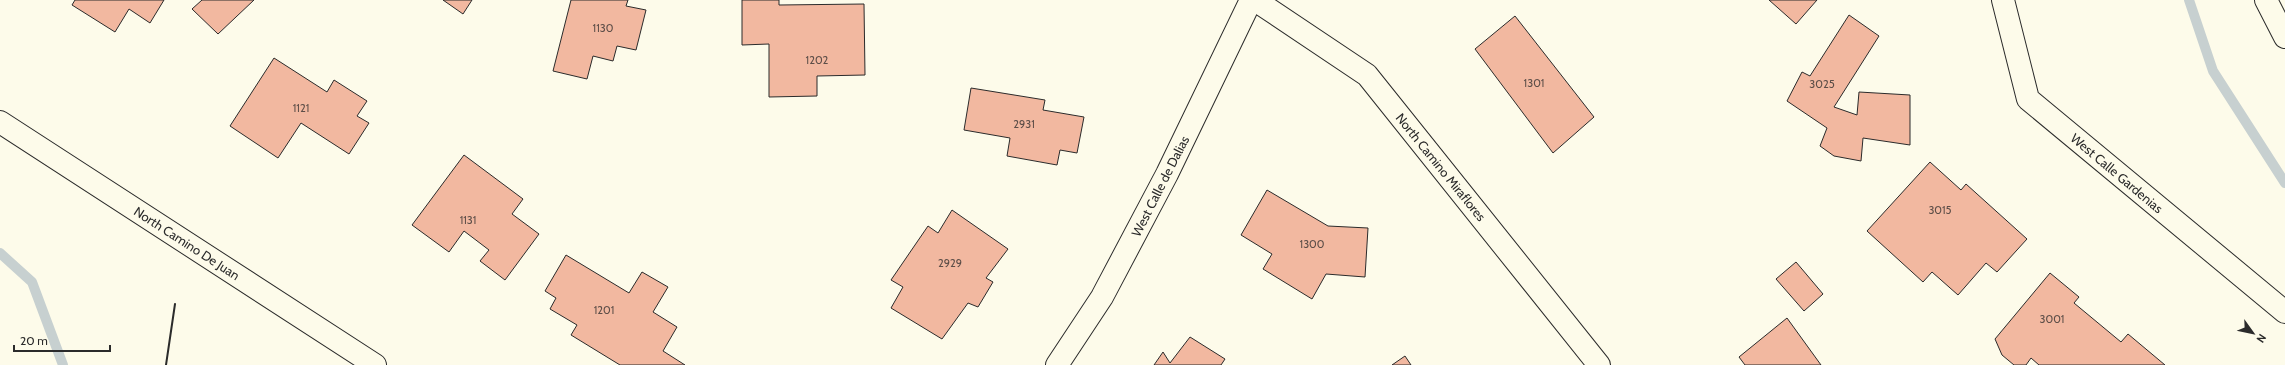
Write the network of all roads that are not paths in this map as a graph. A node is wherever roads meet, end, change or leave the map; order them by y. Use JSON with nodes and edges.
{"nodes":[{"id":1,"x":1251,"y":0,"type":"edge"},
{"id":2,"x":1255,"y":0,"type":"edge"},
{"id":3,"x":2003,"y":0,"type":"edge"},
{"id":4,"x":2266,"y":0,"type":"edge"},
{"id":5,"x":2285,"y":37,"type":"edge"},
{"id":6,"x":0,"y":122,"type":"edge"},
{"id":7,"x":2285,"y":312,"type":"edge"},
{"id":8,"x":375,"y":365,"type":"edge"},
{"id":9,"x":1056,"y":365,"type":"edge"},
{"id":10,"x":1599,"y":365,"type":"edge"}],
"edges":[{"from":1,"to":9,"type":"street","name":"West Calle de Dalias"},
{"from":2,"to":10,"type":"street","name":"North Camino Miraflores"},
{"from":3,"to":7,"type":"street","name":"West Calle Gardenias"},
{"from":4,"to":5,"type":"street"},
{"from":6,"to":8,"type":"street","name":"North Camino De Juan"}]}
